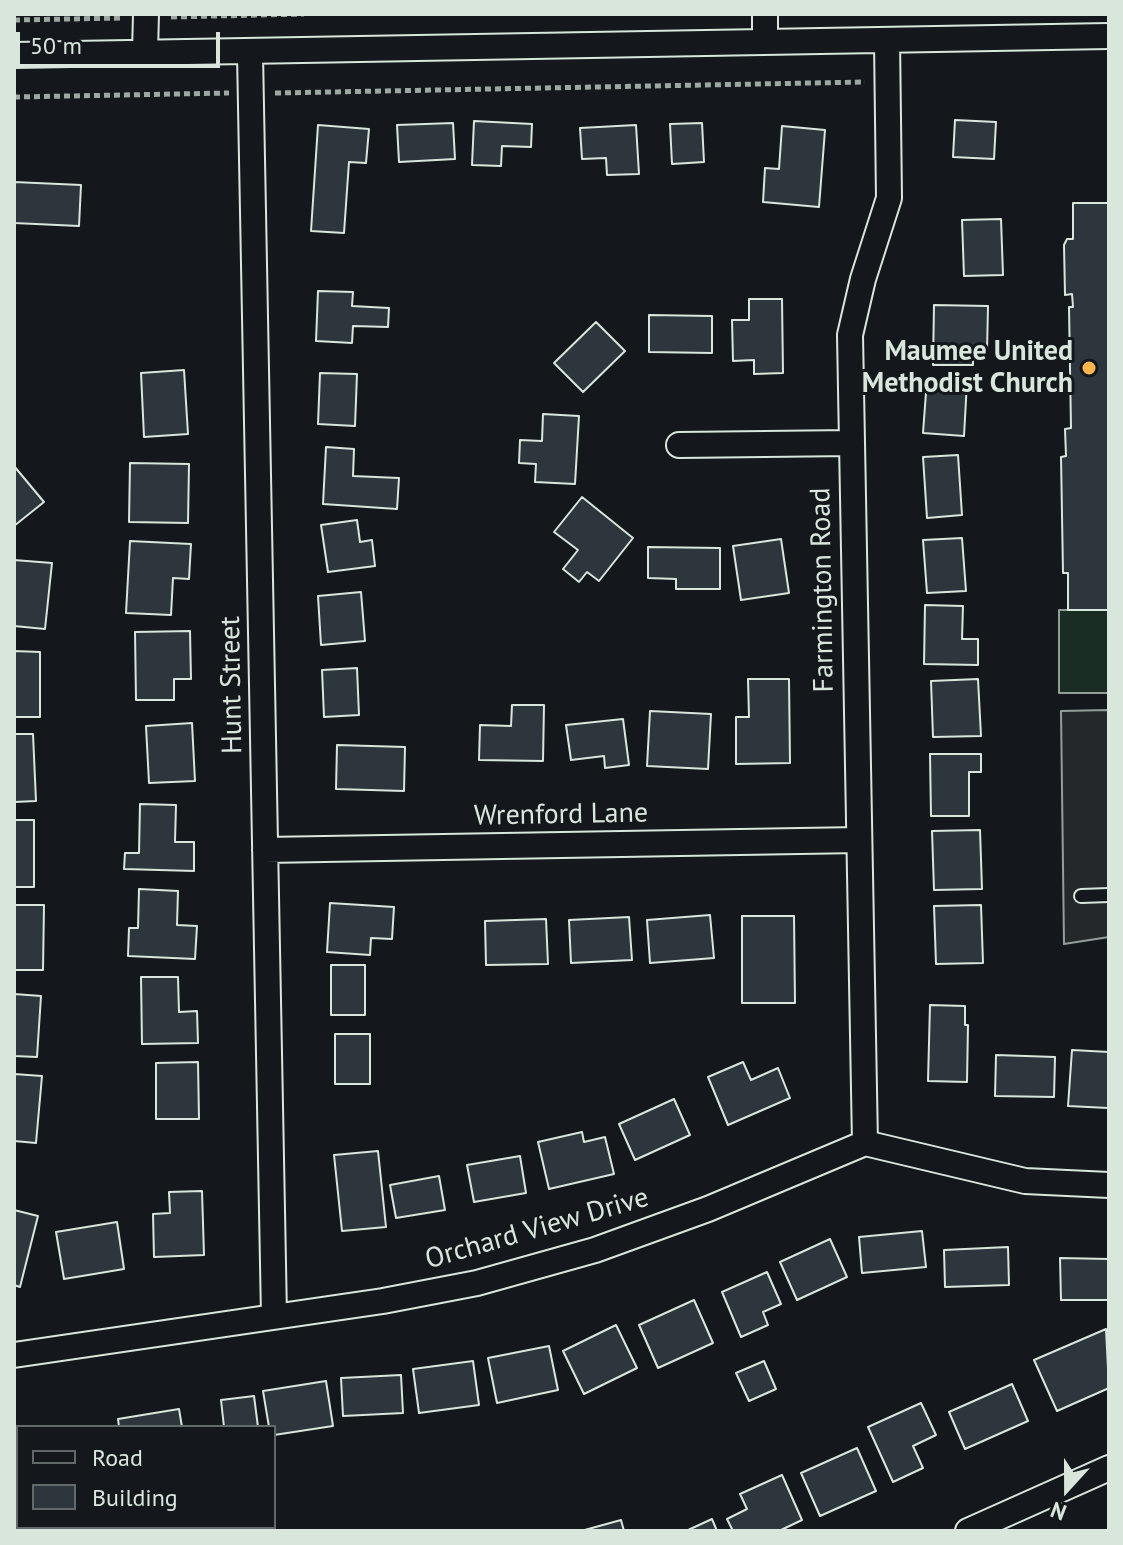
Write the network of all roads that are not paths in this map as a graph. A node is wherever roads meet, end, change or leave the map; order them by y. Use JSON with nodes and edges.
{"nodes":[{"id":1,"x":146,"y":14,"type":"edge"},
{"id":2,"x":765,"y":14,"type":"edge"},
{"id":3,"x":1109,"y":36,"type":"edge"},
{"id":4,"x":765,"y":41,"type":"junction"},
{"id":5,"x":887,"y":41,"type":"junction"},
{"id":6,"x":145,"y":52,"type":"junction"},
{"id":7,"x":250,"y":54,"type":"junction"},
{"id":8,"x":14,"y":55,"type":"edge"},
{"id":9,"x":850,"y":443,"type":"junction"},
{"id":10,"x":679,"y":445,"type":"dead end"},
{"id":11,"x":859,"y":840,"type":"junction"},
{"id":12,"x":265,"y":850,"type":"junction"},
{"id":13,"x":1109,"y":895,"type":"edge"},
{"id":14,"x":1081,"y":896,"type":"dead end"},
{"id":15,"x":865,"y":1143,"type":"junction"},
{"id":16,"x":1109,"y":1185,"type":"edge"},
{"id":17,"x":274,"y":1316,"type":"junction"},
{"id":18,"x":14,"y":1355,"type":"edge"},
{"id":19,"x":1109,"y":1468,"type":"edge"},
{"id":20,"x":968,"y":1531,"type":"edge"}],
"edges":[{"from":1,"to":6,"type":"street"},
{"from":2,"to":4,"type":"street"},
{"from":3,"to":5,"type":"street"},
{"from":4,"to":5,"type":"street"},
{"from":4,"to":7,"type":"street"},
{"from":5,"to":9,"type":"street","name":"Farmington Road"},
{"from":6,"to":7,"type":"street"},
{"from":6,"to":8,"type":"street"},
{"from":7,"to":12,"type":"street","name":"Hunt Street"},
{"from":9,"to":10,"type":"street"},
{"from":9,"to":11,"type":"street","name":"Farmington Road"},
{"from":11,"to":12,"type":"street","name":"Wrenford Lane"},
{"from":11,"to":15,"type":"street","name":"Farmington Road"},
{"from":12,"to":17,"type":"street","name":"Hunt Street"},
{"from":13,"to":14,"type":"lane"},
{"from":15,"to":16,"type":"street"},
{"from":15,"to":17,"type":"street","name":"Orchard View Drive"},
{"from":17,"to":18,"type":"street","name":"Orchard View Drive"},
{"from":19,"to":20,"type":"street"}]}
